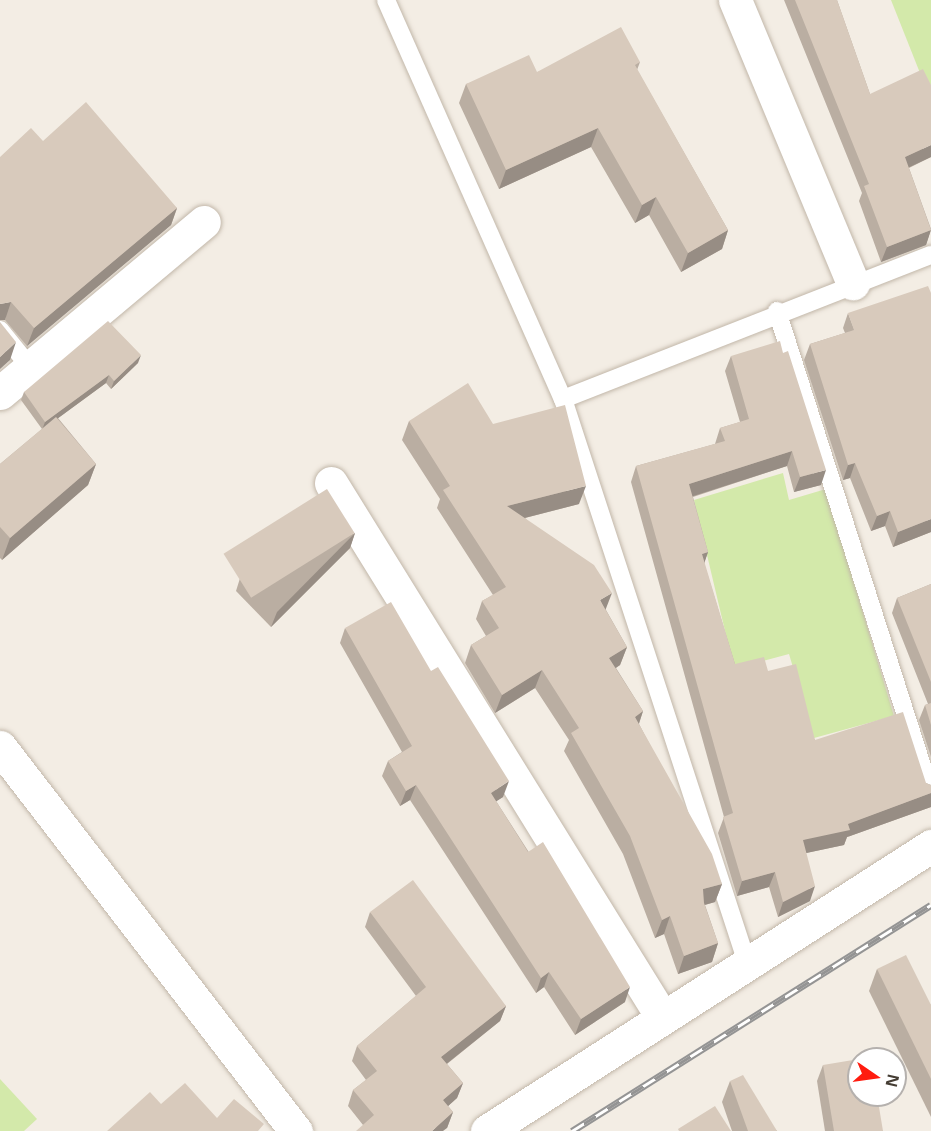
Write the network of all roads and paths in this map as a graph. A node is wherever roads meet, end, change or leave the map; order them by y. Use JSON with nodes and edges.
{"nodes":[{"id":1,"x":386,"y":0,"type":"edge"},
{"id":2,"x":735,"y":0,"type":"edge"},
{"id":3,"x":204,"y":222,"type":"dead end"},
{"id":4,"x":931,"y":255,"type":"edge"},
{"id":5,"x":853,"y":283,"type":"junction"},
{"id":6,"x":777,"y":311,"type":"junction"},
{"id":7,"x":0,"y":330,"type":"edge"},
{"id":8,"x":30,"y":367,"type":"junction"},
{"id":9,"x":0,"y":393,"type":"edge"},
{"id":10,"x":563,"y":399,"type":"junction"},
{"id":11,"x":331,"y":483,"type":"dead end"},
{"id":12,"x":0,"y":747,"type":"edge"},
{"id":13,"x":931,"y":794,"type":"edge"},
{"id":14,"x":931,"y":846,"type":"edge"},
{"id":15,"x":747,"y":963,"type":"junction"},
{"id":16,"x":662,"y":1017,"type":"junction"},
{"id":17,"x":296,"y":1131,"type":"edge"},
{"id":18,"x":487,"y":1131,"type":"edge"}],
"edges":[{"from":1,"to":10,"type":"lane"},
{"from":2,"to":5,"type":"street"},
{"from":3,"to":8,"type":"street"},
{"from":4,"to":5,"type":"lane"},
{"from":5,"to":6,"type":"lane"},
{"from":6,"to":10,"type":"lane"},
{"from":6,"to":13,"type":"lane"},
{"from":7,"to":8,"type":"lane"},
{"from":8,"to":9,"type":"street"},
{"from":10,"to":15,"type":"lane"},
{"from":11,"to":16,"type":"street"},
{"from":12,"to":17,"type":"street"},
{"from":14,"to":15,"type":"street"},
{"from":15,"to":16,"type":"street"},
{"from":16,"to":18,"type":"street"}]}
